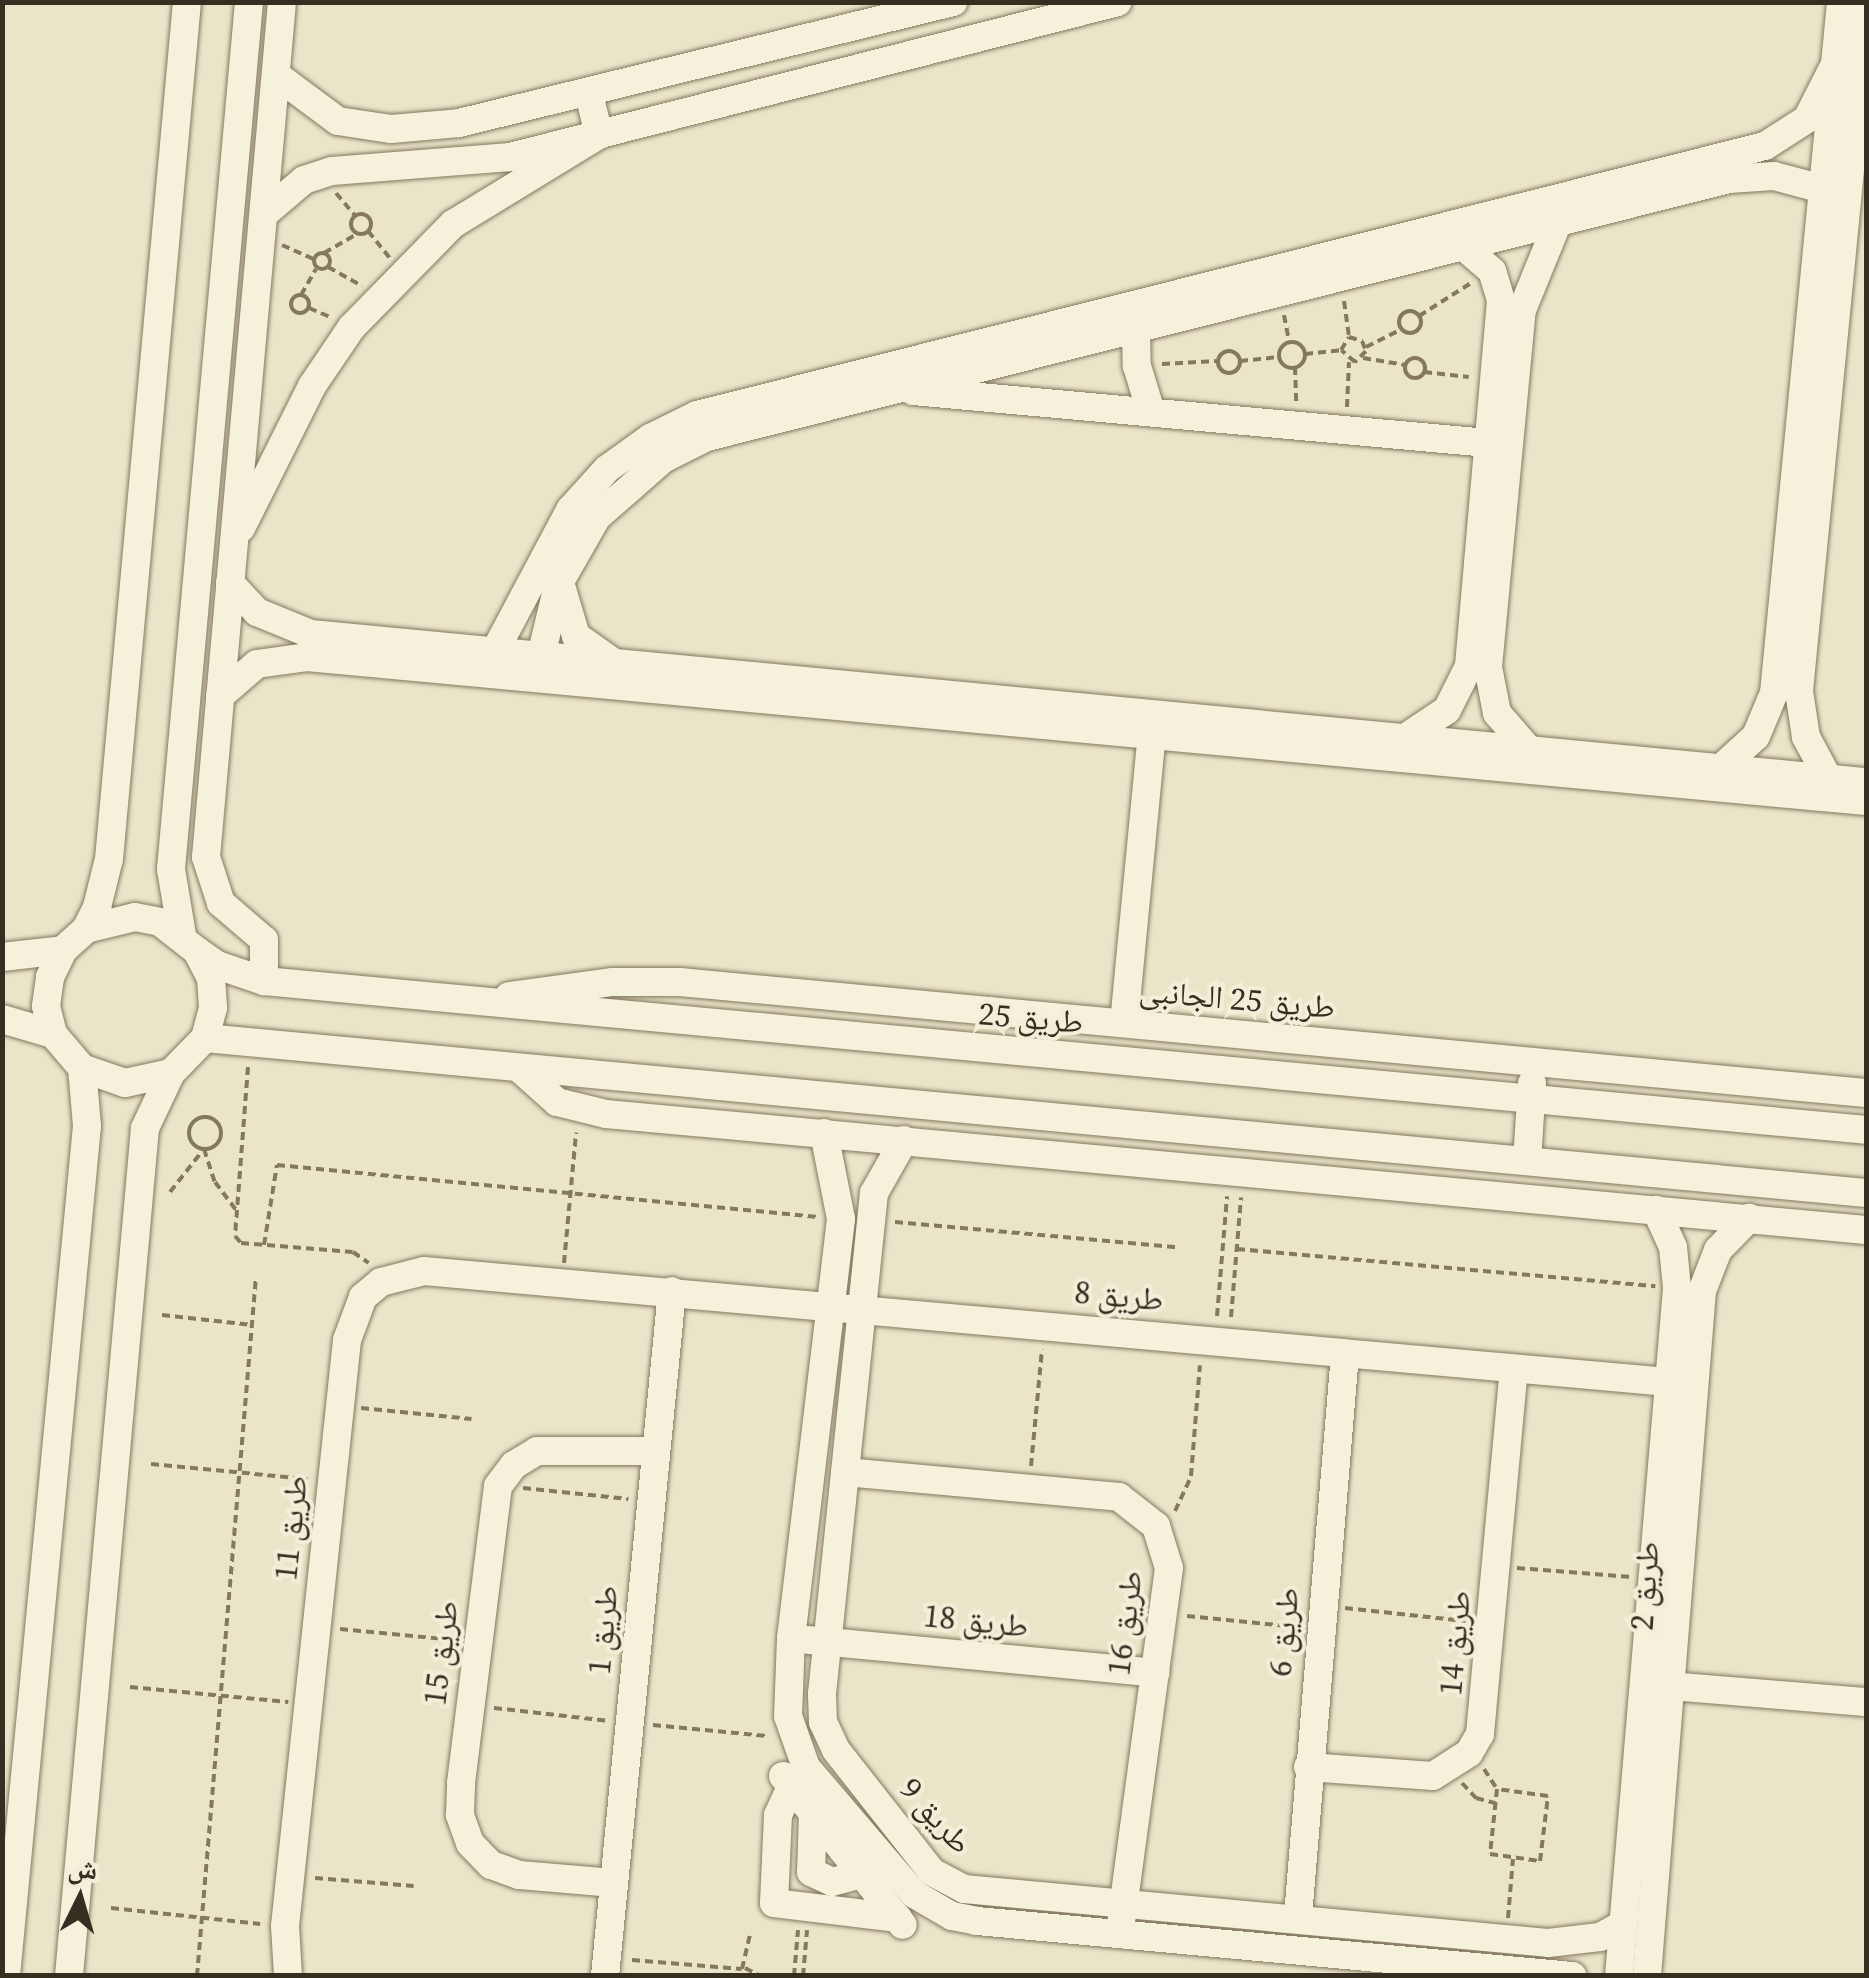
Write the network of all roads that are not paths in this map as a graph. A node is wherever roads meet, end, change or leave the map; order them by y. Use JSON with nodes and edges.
{"nodes":[{"id":1,"x":186,"y":2,"type":"edge"},
{"id":2,"x":249,"y":2,"type":"edge"},
{"id":3,"x":282,"y":2,"type":"edge"},
{"id":4,"x":952,"y":2,"type":"edge"},
{"id":5,"x":1118,"y":2,"type":"edge"},
{"id":6,"x":1841,"y":2,"type":"edge"},
{"id":7,"x":1866,"y":6,"type":"edge"},
{"id":8,"x":1835,"y":64,"type":"junction"},
{"id":9,"x":276,"y":74,"type":"junction"},
{"id":10,"x":588,"y":94,"type":"junction"},
{"id":11,"x":599,"y":135,"type":"junction"},
{"id":12,"x":1656,"y":186,"type":"junction"},
{"id":13,"x":1823,"y":190,"type":"junction"},
{"id":14,"x":263,"y":222,"type":"junction"},
{"id":15,"x":1558,"y":222,"type":"junction"},
{"id":16,"x":1479,"y":234,"type":"junction"},
{"id":17,"x":1190,"y":303,"type":"junction"},
{"id":18,"x":1136,"y":328,"type":"junction"},
{"id":19,"x":1821,"y":336,"type":"junction"},
{"id":20,"x":1042,"y":340,"type":"junction"},
{"id":21,"x":896,"y":377,"type":"junction"},
{"id":22,"x":1500,"y":397,"type":"junction"},
{"id":23,"x":1151,"y":412,"type":"junction"},
{"id":24,"x":1488,"y":443,"type":"junction"},
{"id":25,"x":616,"y":479,"type":"junction"},
{"id":26,"x":234,"y":542,"type":"junction"},
{"id":27,"x":1489,"y":558,"type":"junction"},
{"id":28,"x":566,"y":568,"type":"junction"},
{"id":29,"x":230,"y":583,"type":"junction"},
{"id":30,"x":495,"y":651,"type":"junction"},
{"id":31,"x":541,"y":656,"type":"junction"},
{"id":32,"x":618,"y":674,"type":"junction"},
{"id":33,"x":220,"y":696,"type":"junction"},
{"id":34,"x":1153,"y":724,"type":"junction"},
{"id":35,"x":1387,"y":743,"type":"junction"},
{"id":36,"x":1528,"y":760,"type":"junction"},
{"id":37,"x":1720,"y":768,"type":"junction"},
{"id":38,"x":1679,"y":774,"type":"junction"},
{"id":39,"x":1866,"y":782,"type":"edge"},
{"id":40,"x":1827,"y":788,"type":"junction"},
{"id":41,"x":1866,"y":801,"type":"edge"},
{"id":42,"x":86,"y":930,"type":"junction"},
{"id":43,"x":190,"y":943,"type":"junction"},
{"id":44,"x":64,"y":950,"type":"junction"},
{"id":45,"x":2,"y":957,"type":"edge"},
{"id":46,"x":264,"y":981,"type":"junction"},
{"id":47,"x":482,"y":1002,"type":"junction"},
{"id":48,"x":920,"y":1004,"type":"junction"},
{"id":49,"x":2,"y":1019,"type":"edge"},
{"id":50,"x":1124,"y":1023,"type":"junction"},
{"id":51,"x":53,"y":1034,"type":"junction"},
{"id":52,"x":205,"y":1038,"type":"junction"},
{"id":53,"x":916,"y":1042,"type":"junction"},
{"id":54,"x":1534,"y":1062,"type":"junction"},
{"id":55,"x":82,"y":1068,"type":"junction"},
{"id":56,"x":519,"y":1068,"type":"junction"},
{"id":57,"x":171,"y":1073,"type":"junction"},
{"id":58,"x":1866,"y":1093,"type":"edge"},
{"id":59,"x":1531,"y":1099,"type":"junction"},
{"id":60,"x":1866,"y":1130,"type":"edge"},
{"id":61,"x":824,"y":1133,"type":"junction"},
{"id":62,"x":904,"y":1140,"type":"junction"},
{"id":63,"x":1526,"y":1161,"type":"junction"},
{"id":64,"x":1866,"y":1193,"type":"edge"},
{"id":65,"x":1656,"y":1210,"type":"junction"},
{"id":66,"x":1749,"y":1218,"type":"junction"},
{"id":67,"x":1866,"y":1230,"type":"edge"},
{"id":68,"x":380,"y":1282,"type":"joint"},
{"id":69,"x":672,"y":1291,"type":"junction"},
{"id":70,"x":832,"y":1305,"type":"junction"},
{"id":71,"x":863,"y":1307,"type":"junction"},
{"id":72,"x":1344,"y":1354,"type":"junction"},
{"id":73,"x":1514,"y":1369,"type":"junction"},
{"id":74,"x":1668,"y":1382,"type":"junction"},
{"id":75,"x":655,"y":1451,"type":"junction"},
{"id":76,"x":845,"y":1472,"type":"junction"},
{"id":77,"x":791,"y":1638,"type":"junction"},
{"id":78,"x":826,"y":1642,"type":"junction"},
{"id":79,"x":1154,"y":1674,"type":"junction"},
{"id":80,"x":1659,"y":1685,"type":"junction"},
{"id":81,"x":1866,"y":1702,"type":"edge"},
{"id":82,"x":1308,"y":1767,"type":"junction"},
{"id":83,"x":813,"y":1813,"type":"junction"},
{"id":84,"x":852,"y":1842,"type":"junction"},
{"id":85,"x":862,"y":1874,"type":"junction"},
{"id":86,"x":614,"y":1884,"type":"junction"},
{"id":87,"x":1124,"y":1900,"type":"junction"},
{"id":88,"x":1298,"y":1916,"type":"junction"},
{"id":89,"x":1623,"y":1924,"type":"junction"},
{"id":90,"x":1120,"y":1931,"type":"junction"},
{"id":91,"x":606,"y":1967,"type":"edge"},
{"id":92,"x":6,"y":1976,"type":"edge"},
{"id":93,"x":69,"y":1976,"type":"edge"},
{"id":94,"x":288,"y":1976,"type":"edge"},
{"id":95,"x":1572,"y":1976,"type":"edge"},
{"id":96,"x":1619,"y":1976,"type":"edge"},
{"id":97,"x":1647,"y":1976,"type":"edge"}],
"edges":[{"from":1,"to":42,"type":"street"},
{"from":2,"to":43,"type":"street"},
{"from":3,"to":9,"type":"street"},
{"from":4,"to":10,"type":"street"},
{"from":5,"to":11,"type":"street"},
{"from":6,"to":8,"type":"street"},
{"from":7,"to":19,"type":"street"},
{"from":8,"to":12,"type":"street"},
{"from":8,"to":13,"type":"street"},
{"from":9,"to":10,"type":"street"},
{"from":9,"to":14,"type":"street"},
{"from":10,"to":11,"type":"street"},
{"from":11,"to":14,"type":"street"},
{"from":11,"to":26,"type":"street"},
{"from":12,"to":13,"type":"street"},
{"from":12,"to":15,"type":"street"},
{"from":12,"to":16,"type":"street"},
{"from":13,"to":19,"type":"street"},
{"from":14,"to":26,"type":"street"},
{"from":15,"to":16,"type":"street"},
{"from":15,"to":22,"type":"street"},
{"from":16,"to":17,"type":"street"},
{"from":16,"to":22,"type":"street"},
{"from":17,"to":18,"type":"street"},
{"from":17,"to":20,"type":"street"},
{"from":18,"to":20,"type":"street"},
{"from":18,"to":23,"type":"street"},
{"from":19,"to":37,"type":"street"},
{"from":19,"to":40,"type":"street"},
{"from":20,"to":21,"type":"street"},
{"from":21,"to":23,"type":"street"},
{"from":21,"to":25,"type":"street"},
{"from":22,"to":24,"type":"street"},
{"from":22,"to":27,"type":"street"},
{"from":23,"to":24,"type":"street"},
{"from":24,"to":27,"type":"street"},
{"from":25,"to":28,"type":"street"},
{"from":25,"to":30,"type":"street"},
{"from":26,"to":29,"type":"street"},
{"from":27,"to":35,"type":"street"},
{"from":27,"to":36,"type":"street"},
{"from":28,"to":31,"type":"street"},
{"from":28,"to":32,"type":"street"},
{"from":29,"to":30,"type":"street"},
{"from":29,"to":33,"type":"street"},
{"from":30,"to":31,"type":"street"},
{"from":31,"to":32,"type":"street"},
{"from":32,"to":33,"type":"street"},
{"from":32,"to":34,"type":"street"},
{"from":33,"to":46,"type":"street"},
{"from":34,"to":35,"type":"street"},
{"from":34,"to":50,"type":"street"},
{"from":35,"to":36,"type":"street"},
{"from":36,"to":38,"type":"street"},
{"from":37,"to":38,"type":"street"},
{"from":37,"to":40,"type":"street"},
{"from":38,"to":40,"type":"street"},
{"from":39,"to":40,"type":"street"},
{"from":40,"to":41,"type":"street"},
{"from":42,"to":43,"type":"street"},
{"from":42,"to":44,"type":"street"},
{"from":43,"to":46,"type":"street","name":"طريق 25"},
{"from":43,"to":52,"type":"street"},
{"from":44,"to":45,"type":"street"},
{"from":44,"to":51,"type":"street"},
{"from":46,"to":47,"type":"street","name":"طريق 25"},
{"from":47,"to":48,"type":"street","name":"طريق 25 الجانبى"},
{"from":47,"to":53,"type":"street","name":"طريق 25"},
{"from":48,"to":50,"type":"street","name":"طريق 25 الجانبى"},
{"from":48,"to":53,"type":"street"},
{"from":49,"to":51,"type":"street"},
{"from":50,"to":54,"type":"street","name":"طريق 25 الجانبى"},
{"from":51,"to":55,"type":"street"},
{"from":52,"to":56,"type":"street"},
{"from":52,"to":57,"type":"street"},
{"from":53,"to":59,"type":"street","name":"طريق 25"},
{"from":54,"to":58,"type":"street","name":"طريق 25 الجانبى"},
{"from":54,"to":59,"type":"street"},
{"from":55,"to":57,"type":"street"},
{"from":55,"to":92,"type":"street"},
{"from":56,"to":61,"type":"street"},
{"from":56,"to":63,"type":"street"},
{"from":57,"to":93,"type":"street"},
{"from":59,"to":60,"type":"street","name":"طريق 25"},
{"from":59,"to":63,"type":"street"},
{"from":61,"to":62,"type":"street"},
{"from":61,"to":70,"type":"street","name":"طريق 9"},
{"from":62,"to":65,"type":"street"},
{"from":62,"to":71,"type":"street","name":"طريق 9"},
{"from":63,"to":64,"type":"street"},
{"from":65,"to":66,"type":"street"},
{"from":65,"to":74,"type":"street","name":"طريق 2"},
{"from":66,"to":67,"type":"street"},
{"from":66,"to":80,"type":"street","name":"طريق 2"},
{"from":68,"to":69,"type":"street","name":"طريق 8"},
{"from":68,"to":94,"type":"street","name":"طريق 11"},
{"from":69,"to":70,"type":"street","name":"طريق 8"},
{"from":69,"to":75,"type":"street","name":"طريق 1"},
{"from":70,"to":71,"type":"street","name":"طريق 8"},
{"from":70,"to":77,"type":"street","name":"طريق 9"},
{"from":71,"to":72,"type":"street","name":"طريق 8"},
{"from":71,"to":76,"type":"street","name":"طريق 9"},
{"from":72,"to":73,"type":"street","name":"طريق 8"},
{"from":72,"to":82,"type":"street","name":"طريق 6"},
{"from":73,"to":74,"type":"street","name":"طريق 8"},
{"from":73,"to":82,"type":"street","name":"طريق 14"},
{"from":74,"to":80,"type":"street","name":"طريق 2"},
{"from":75,"to":86,"type":"street","name":"طريق 1"},
{"from":75,"to":86,"type":"street","name":"طريق 15"},
{"from":76,"to":78,"type":"street","name":"طريق 9"},
{"from":76,"to":79,"type":"street","name":"طريق 16"},
{"from":77,"to":78,"type":"street","name":"طريق 18"},
{"from":77,"to":84,"type":"street","name":"طريق 9"},
{"from":78,"to":79,"type":"street","name":"طريق 18"},
{"from":78,"to":87,"type":"street","name":"طريق 9"},
{"from":79,"to":87,"type":"street","name":"طريق 16"},
{"from":80,"to":81,"type":"street"},
{"from":80,"to":89,"type":"street","name":"طريق 2"},
{"from":80,"to":97,"type":"street","name":"طريق 2"},
{"from":82,"to":88,"type":"street","name":"طريق 6"},
{"from":83,"to":84,"type":"street"},
{"from":83,"to":85,"type":"street"},
{"from":83,"to":85,"type":"street"},
{"from":84,"to":85,"type":"street"},
{"from":84,"to":90,"type":"street","name":"طريق 9"},
{"from":86,"to":91,"type":"street","name":"طريق 1"},
{"from":87,"to":88,"type":"street","name":"طريق 9"},
{"from":87,"to":90,"type":"street","name":"طريق 16"},
{"from":88,"to":89,"type":"street","name":"طريق 9"},
{"from":89,"to":96,"type":"street","name":"طريق 2"},
{"from":90,"to":95,"type":"street","name":"طريق 9"}]}
